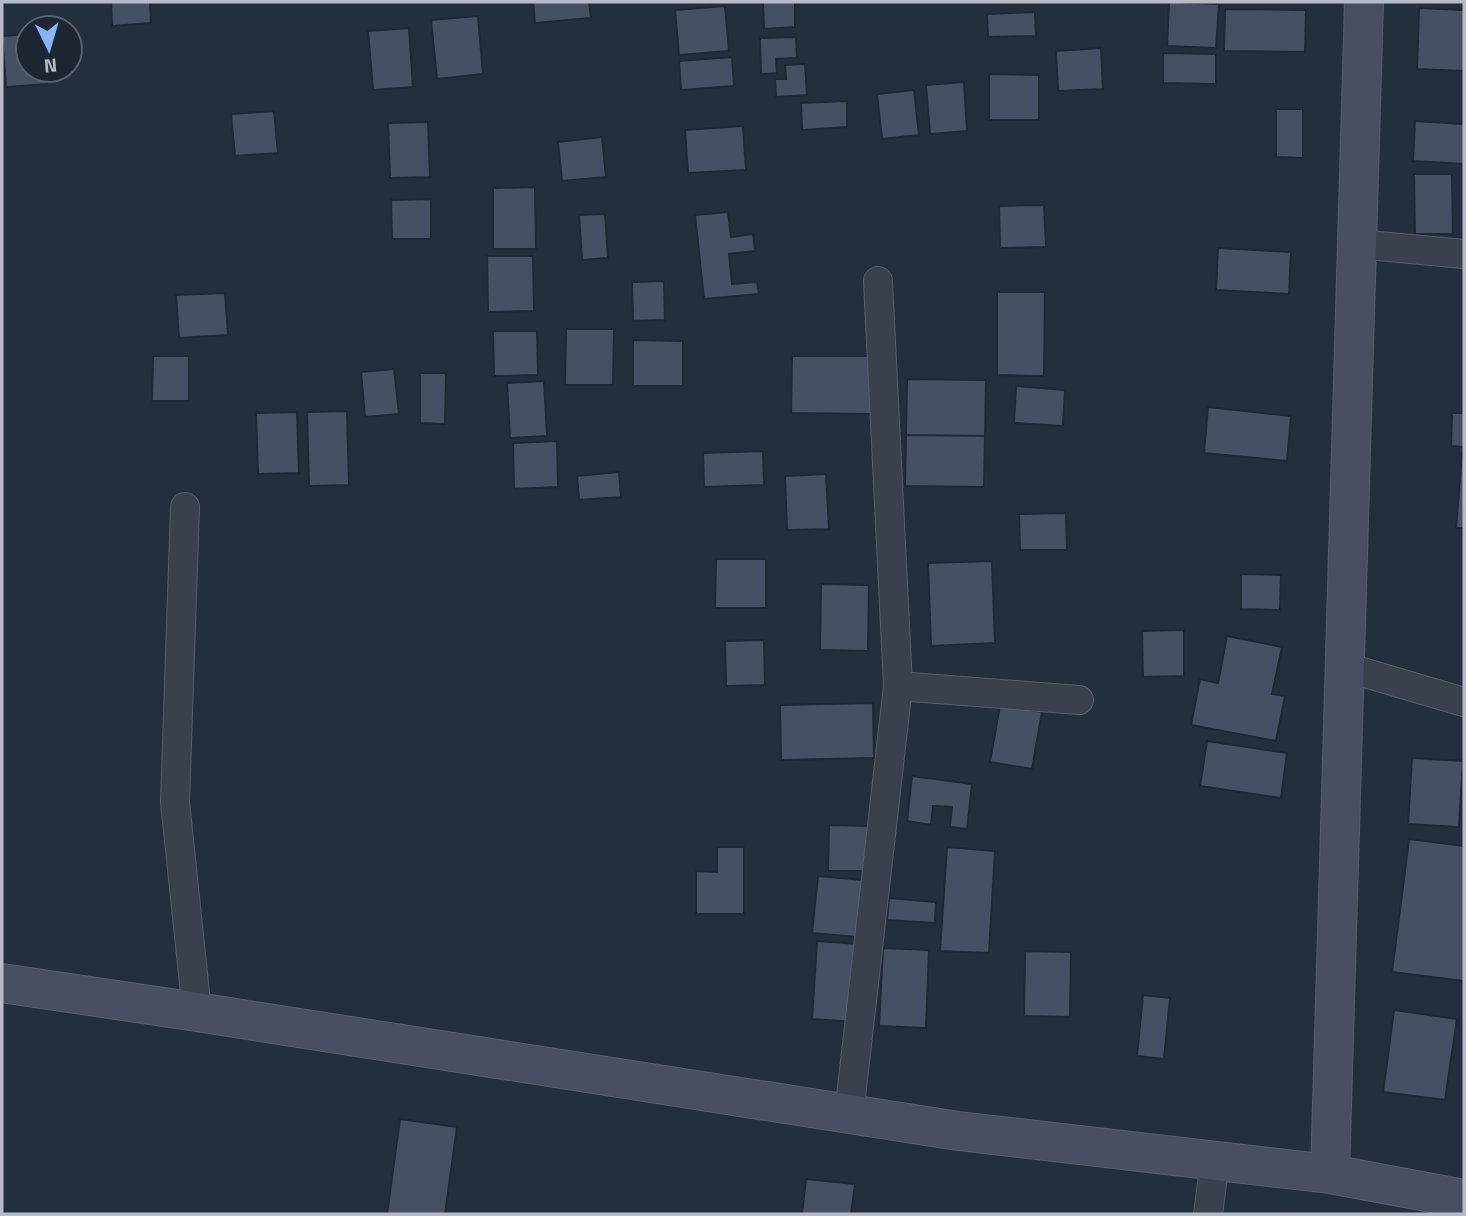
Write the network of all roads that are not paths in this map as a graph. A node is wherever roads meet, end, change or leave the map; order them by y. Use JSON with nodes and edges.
{"nodes":[{"id":1,"x":1363,"y":2,"type":"edge"},
{"id":2,"x":1357,"y":244,"type":"junction"},
{"id":3,"x":1464,"y":254,"type":"edge"},
{"id":4,"x":878,"y":281,"type":"dead end"},
{"id":5,"x":185,"y":507,"type":"dead end"},
{"id":6,"x":1345,"y":667,"type":"junction"},
{"id":7,"x":898,"y":686,"type":"junction"},
{"id":8,"x":1079,"y":700,"type":"dead end"},
{"id":9,"x":1464,"y":702,"type":"edge"},
{"id":10,"x":2,"y":983,"type":"edge"},
{"id":11,"x":197,"y":1012,"type":"junction"},
{"id":12,"x":849,"y":1114,"type":"junction"},
{"id":13,"x":1215,"y":1161,"type":"junction"},
{"id":14,"x":1330,"y":1174,"type":"junction"},
{"id":15,"x":1464,"y":1199,"type":"edge"},
{"id":16,"x":1208,"y":1214,"type":"edge"}],
"edges":[{"from":1,"to":2,"type":"main road"},
{"from":2,"to":3,"type":"street"},
{"from":2,"to":6,"type":"main road"},
{"from":4,"to":7,"type":"street"},
{"from":5,"to":11,"type":"street"},
{"from":6,"to":9,"type":"street"},
{"from":6,"to":14,"type":"main road"},
{"from":7,"to":8,"type":"street"},
{"from":7,"to":12,"type":"street"},
{"from":10,"to":11,"type":"main road"},
{"from":11,"to":12,"type":"main road"},
{"from":12,"to":13,"type":"main road"},
{"from":13,"to":14,"type":"main road"},
{"from":13,"to":16,"type":"street"},
{"from":14,"to":15,"type":"main road"}]}
